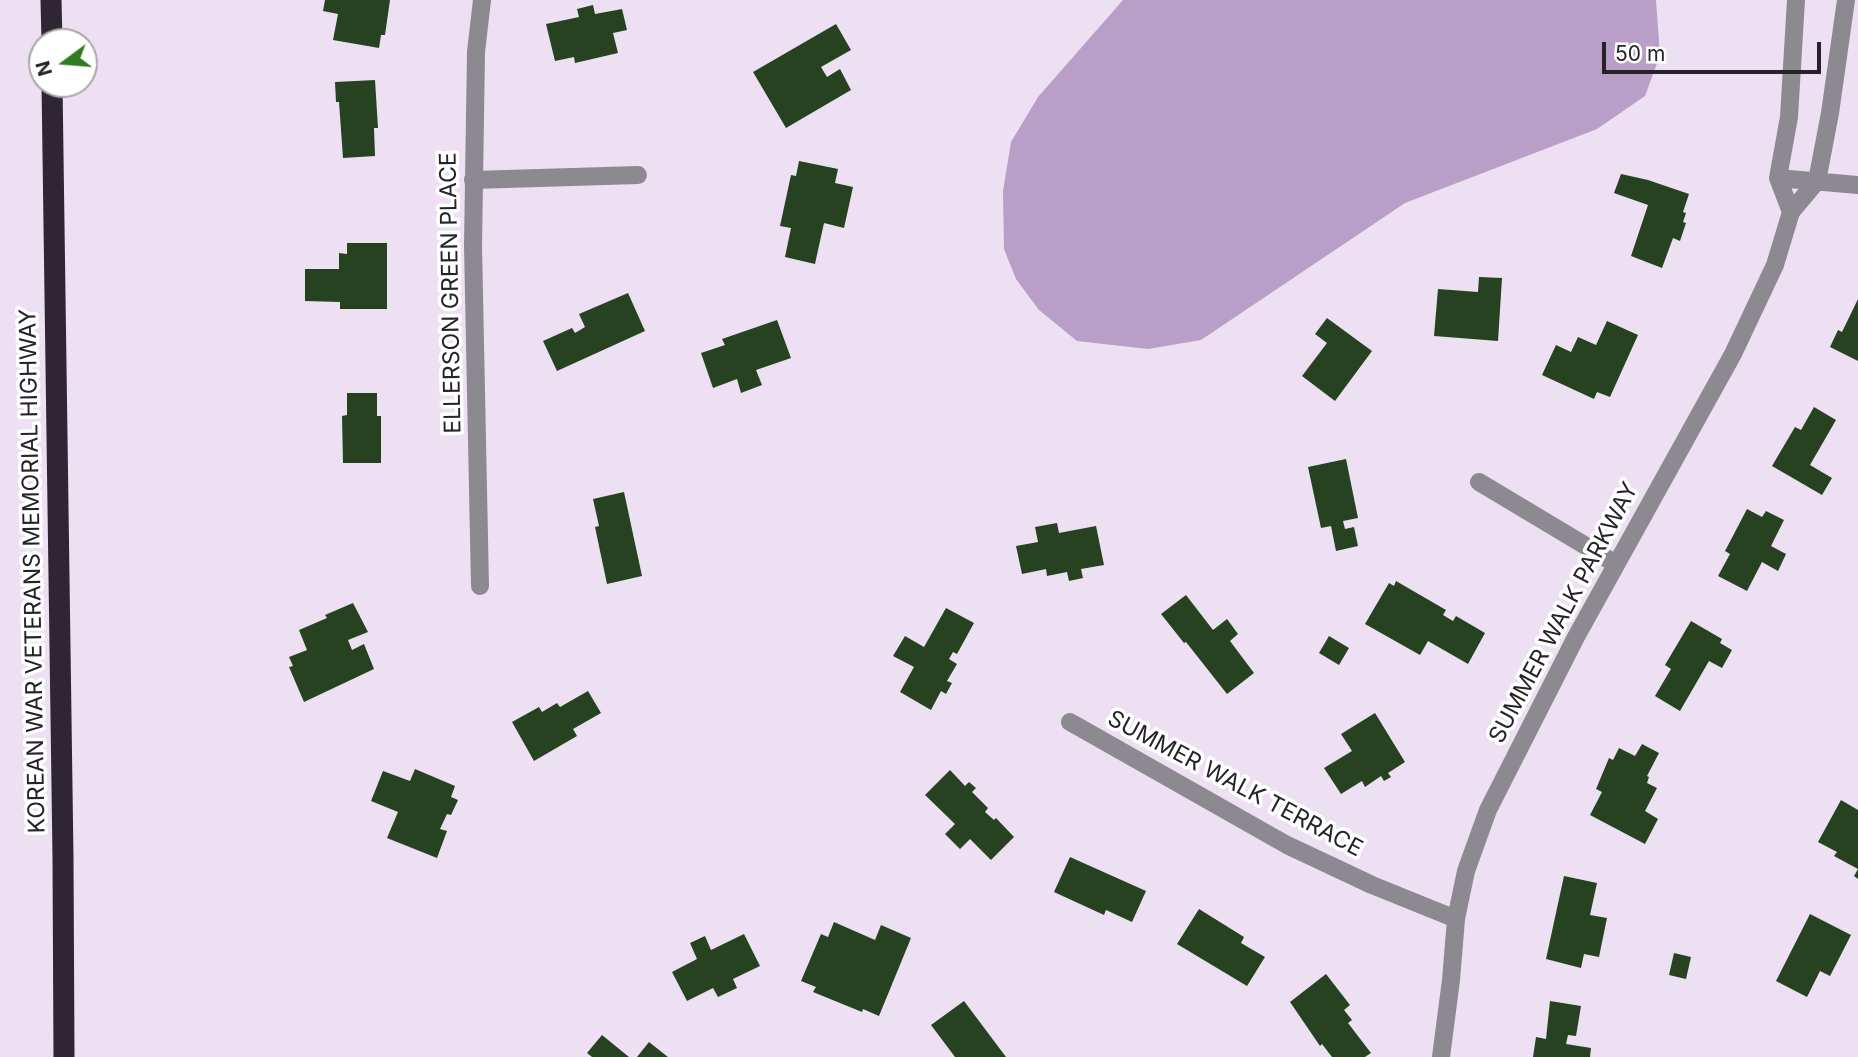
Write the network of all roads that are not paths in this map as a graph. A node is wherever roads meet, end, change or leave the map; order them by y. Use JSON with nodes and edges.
{"nodes":[{"id":1,"x":51,"y":0,"type":"edge"},
{"id":2,"x":482,"y":0,"type":"edge"},
{"id":3,"x":1796,"y":0,"type":"edge"},
{"id":4,"x":1846,"y":0,"type":"edge"},
{"id":5,"x":52,"y":28,"type":"edge"},
{"id":6,"x":52,"y":98,"type":"edge"},
{"id":7,"x":638,"y":175,"type":"dead end"},
{"id":8,"x":1778,"y":178,"type":"junction"},
{"id":9,"x":473,"y":180,"type":"junction"},
{"id":10,"x":1817,"y":181,"type":"junction"},
{"id":11,"x":1858,"y":186,"type":"edge"},
{"id":12,"x":1791,"y":212,"type":"junction"},
{"id":13,"x":1479,"y":481,"type":"dead end"},
{"id":14,"x":1616,"y":564,"type":"junction"},
{"id":15,"x":480,"y":586,"type":"dead end"},
{"id":16,"x":1070,"y":722,"type":"dead end"},
{"id":17,"x":1455,"y":919,"type":"junction"},
{"id":18,"x":64,"y":1057,"type":"edge"},
{"id":19,"x":1441,"y":1057,"type":"edge"}],
"edges":[{"from":1,"to":5,"type":"highway"},
{"from":2,"to":9,"type":"street","name":"ELLERSON GREEN PLACE"},
{"from":3,"to":8,"type":"street"},
{"from":4,"to":10,"type":"street","name":"SUMMER WALK PARKWAY"},
{"from":6,"to":18,"type":"highway","name":"KOREAN WAR VETERANS MEMORIAL HIGHWAY"},
{"from":7,"to":9,"type":"street"},
{"from":8,"to":10,"type":"street"},
{"from":8,"to":12,"type":"street"},
{"from":9,"to":15,"type":"street","name":"ELLERSON GREEN PLACE"},
{"from":10,"to":11,"type":"street"},
{"from":10,"to":12,"type":"street","name":"SUMMER WALK PARKWAY"},
{"from":12,"to":14,"type":"street","name":"SUMMER WALK PARKWAY"},
{"from":13,"to":14,"type":"street"},
{"from":14,"to":17,"type":"street","name":"SUMMER WALK PARKWAY"},
{"from":16,"to":17,"type":"street","name":"SUMMER WALK TERRACE"},
{"from":17,"to":19,"type":"street","name":"SUMMER WALK PARKWAY"}]}
